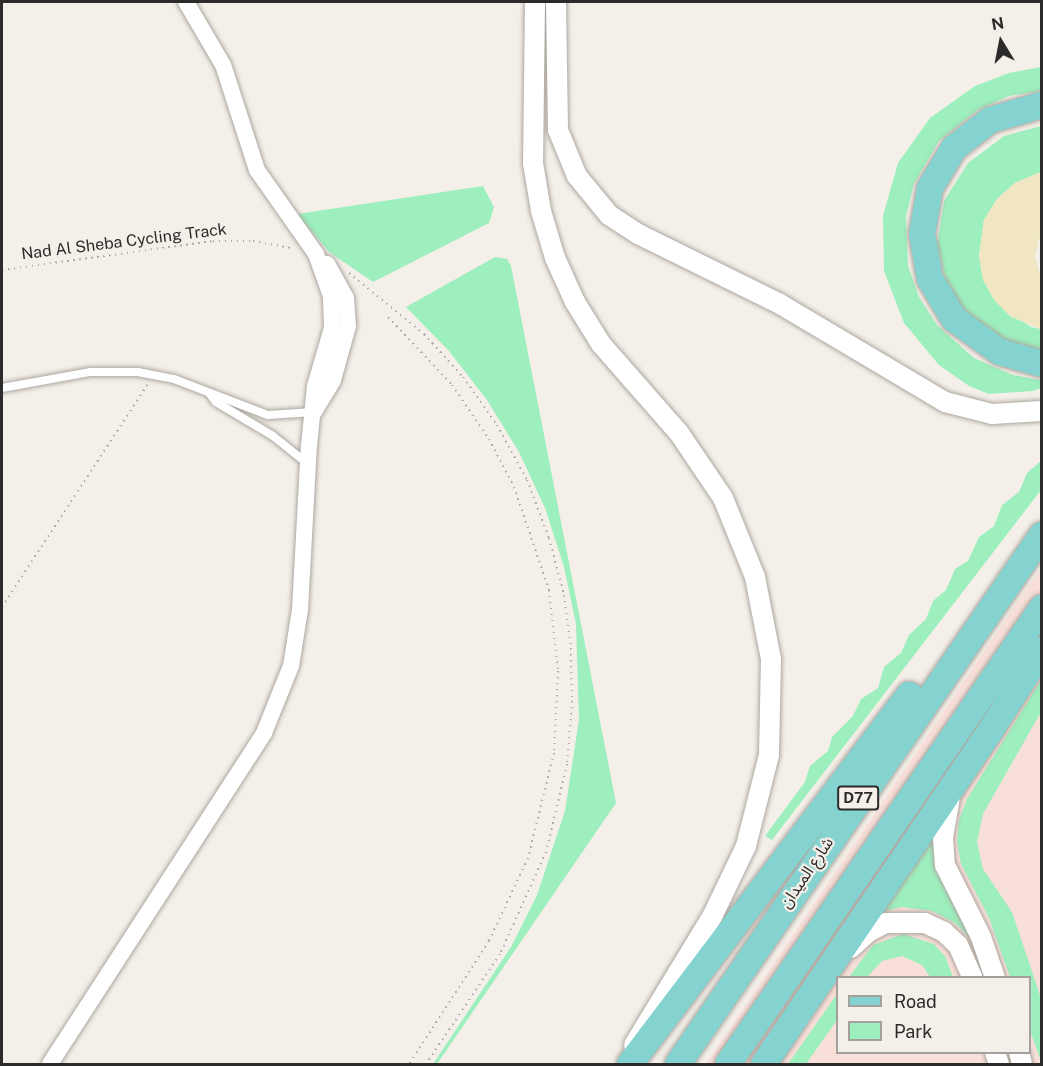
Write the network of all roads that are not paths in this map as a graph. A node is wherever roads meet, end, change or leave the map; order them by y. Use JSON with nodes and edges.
{"nodes":[{"id":1,"x":186,"y":2,"type":"edge"},
{"id":2,"x":535,"y":2,"type":"edge"},
{"id":3,"x":556,"y":2,"type":"edge"},
{"id":4,"x":1041,"y":105,"type":"edge"},
{"id":5,"x":1041,"y":364,"type":"edge"},
{"id":6,"x":2,"y":388,"type":"edge"},
{"id":7,"x":210,"y":394,"type":"junction"},
{"id":8,"x":1041,"y":411,"type":"edge"},
{"id":9,"x":314,"y":412,"type":"junction"},
{"id":10,"x":308,"y":464,"type":"junction"},
{"id":11,"x":1041,"y":535,"type":"edge"},
{"id":12,"x":1015,"y":573,"type":"junction"},
{"id":13,"x":1041,"y":608,"type":"edge"},
{"id":14,"x":1041,"y":650,"type":"edge"},
{"id":15,"x":952,"y":787,"type":"junction"},
{"id":16,"x":972,"y":976,"type":"edge"},
{"id":17,"x":994,"y":976,"type":"edge"},
{"id":18,"x":807,"y":1000,"type":"junction"},
{"id":19,"x":50,"y":1065,"type":"edge"},
{"id":20,"x":629,"y":1065,"type":"edge"},
{"id":21,"x":678,"y":1065,"type":"edge"},
{"id":22,"x":728,"y":1065,"type":"edge"},
{"id":23,"x":764,"y":1065,"type":"edge"}],
"edges":[{"from":1,"to":9,"type":"street"},
{"from":2,"to":20,"type":"street"},
{"from":3,"to":8,"type":"street"},
{"from":4,"to":5,"type":"main road"},
{"from":6,"to":7,"type":"lane"},
{"from":7,"to":9,"type":"lane"},
{"from":7,"to":10,"type":"lane"},
{"from":9,"to":10,"type":"street"},
{"from":10,"to":19,"type":"street"},
{"from":11,"to":12,"type":"main road","name":"شارع الميدان","number":"D77"},
{"from":12,"to":20,"type":"main road"},
{"from":12,"to":21,"type":"main road","name":"شارع الميدان","number":"D77"},
{"from":13,"to":22,"type":"main road","number":"D77"},
{"from":14,"to":15,"type":"main road"},
{"from":15,"to":17,"type":"street"},
{"from":15,"to":18,"type":"main road"},
{"from":16,"to":18,"type":"street"},
{"from":18,"to":23,"type":"main road"}]}
